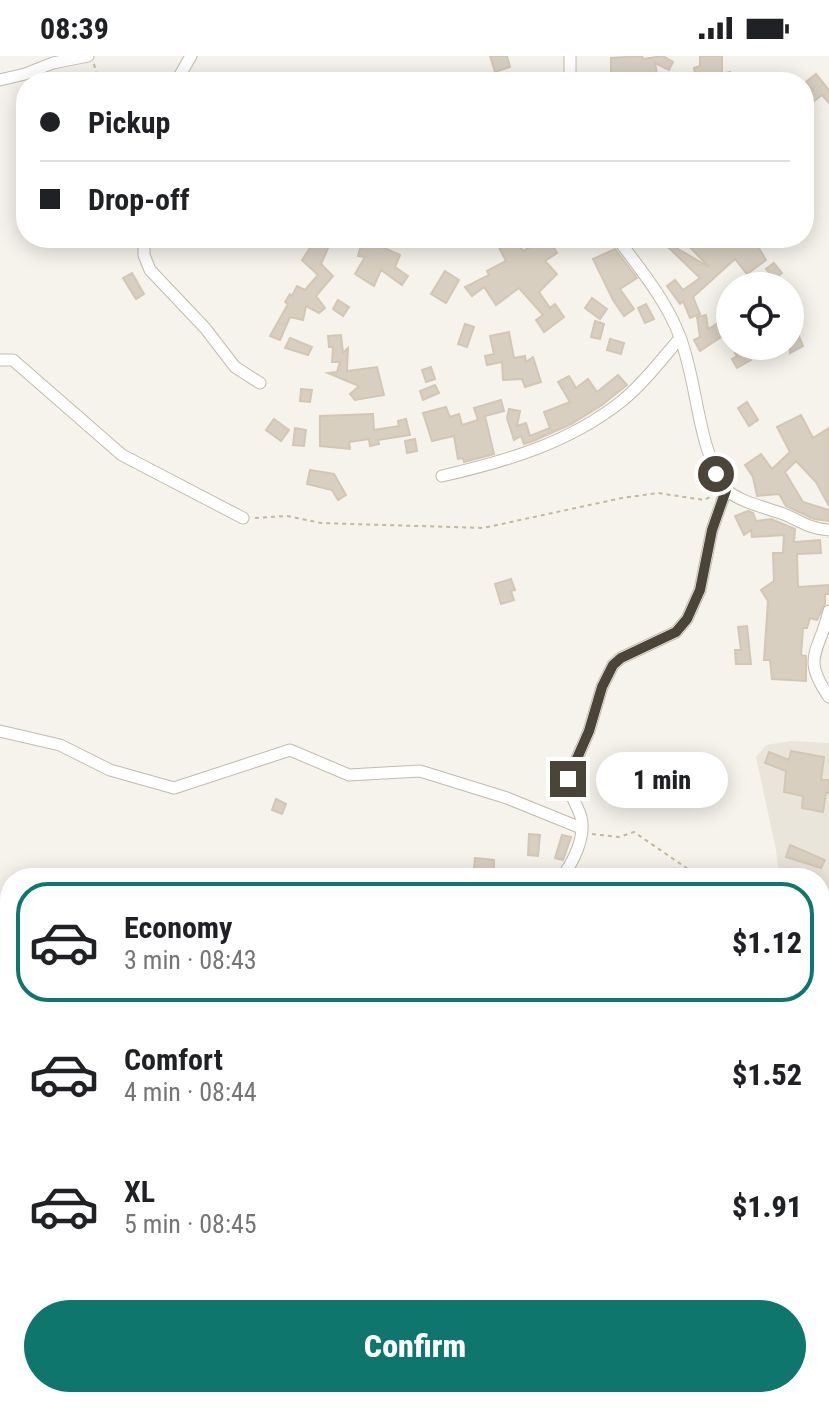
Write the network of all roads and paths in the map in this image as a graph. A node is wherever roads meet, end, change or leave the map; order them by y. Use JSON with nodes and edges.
{"nodes":[{"id":1,"x":90,"y":56,"type":"edge"},
{"id":2,"x":30,"y":72,"type":"edge"},
{"id":3,"x":144,"y":248,"type":"edge"},
{"id":4,"x":624,"y":248,"type":"edge"},
{"id":5,"x":680,"y":338,"type":"junction"},
{"id":6,"x":0,"y":360,"type":"edge"},
{"id":7,"x":260,"y":383,"type":"dead end"},
{"id":8,"x":442,"y":476,"type":"dead end"},
{"id":9,"x":726,"y":490,"type":"junction"},
{"id":10,"x":243,"y":518,"type":"joint"},
{"id":11,"x":828,"y":532,"type":"edge"},
{"id":12,"x":829,"y":611,"type":"edge"},
{"id":13,"x":829,"y":697,"type":"edge"},
{"id":14,"x":0,"y":731,"type":"edge"},
{"id":15,"x":581,"y":828,"type":"junction"},
{"id":16,"x":568,"y":868,"type":"edge"},
{"id":17,"x":686,"y":868,"type":"edge"}],
"edges":[{"from":1,"to":2,"type":"street"},
{"from":3,"to":7,"type":"street"},
{"from":4,"to":5,"type":"street"},
{"from":5,"to":8,"type":"street"},
{"from":5,"to":9,"type":"street"},
{"from":6,"to":10,"type":"street"},
{"from":9,"to":10,"type":"path"},
{"from":9,"to":11,"type":"street"},
{"from":9,"to":15,"type":"street"},
{"from":12,"to":13,"type":"street"},
{"from":14,"to":15,"type":"street"},
{"from":15,"to":16,"type":"street"},
{"from":15,"to":17,"type":"path"}]}
